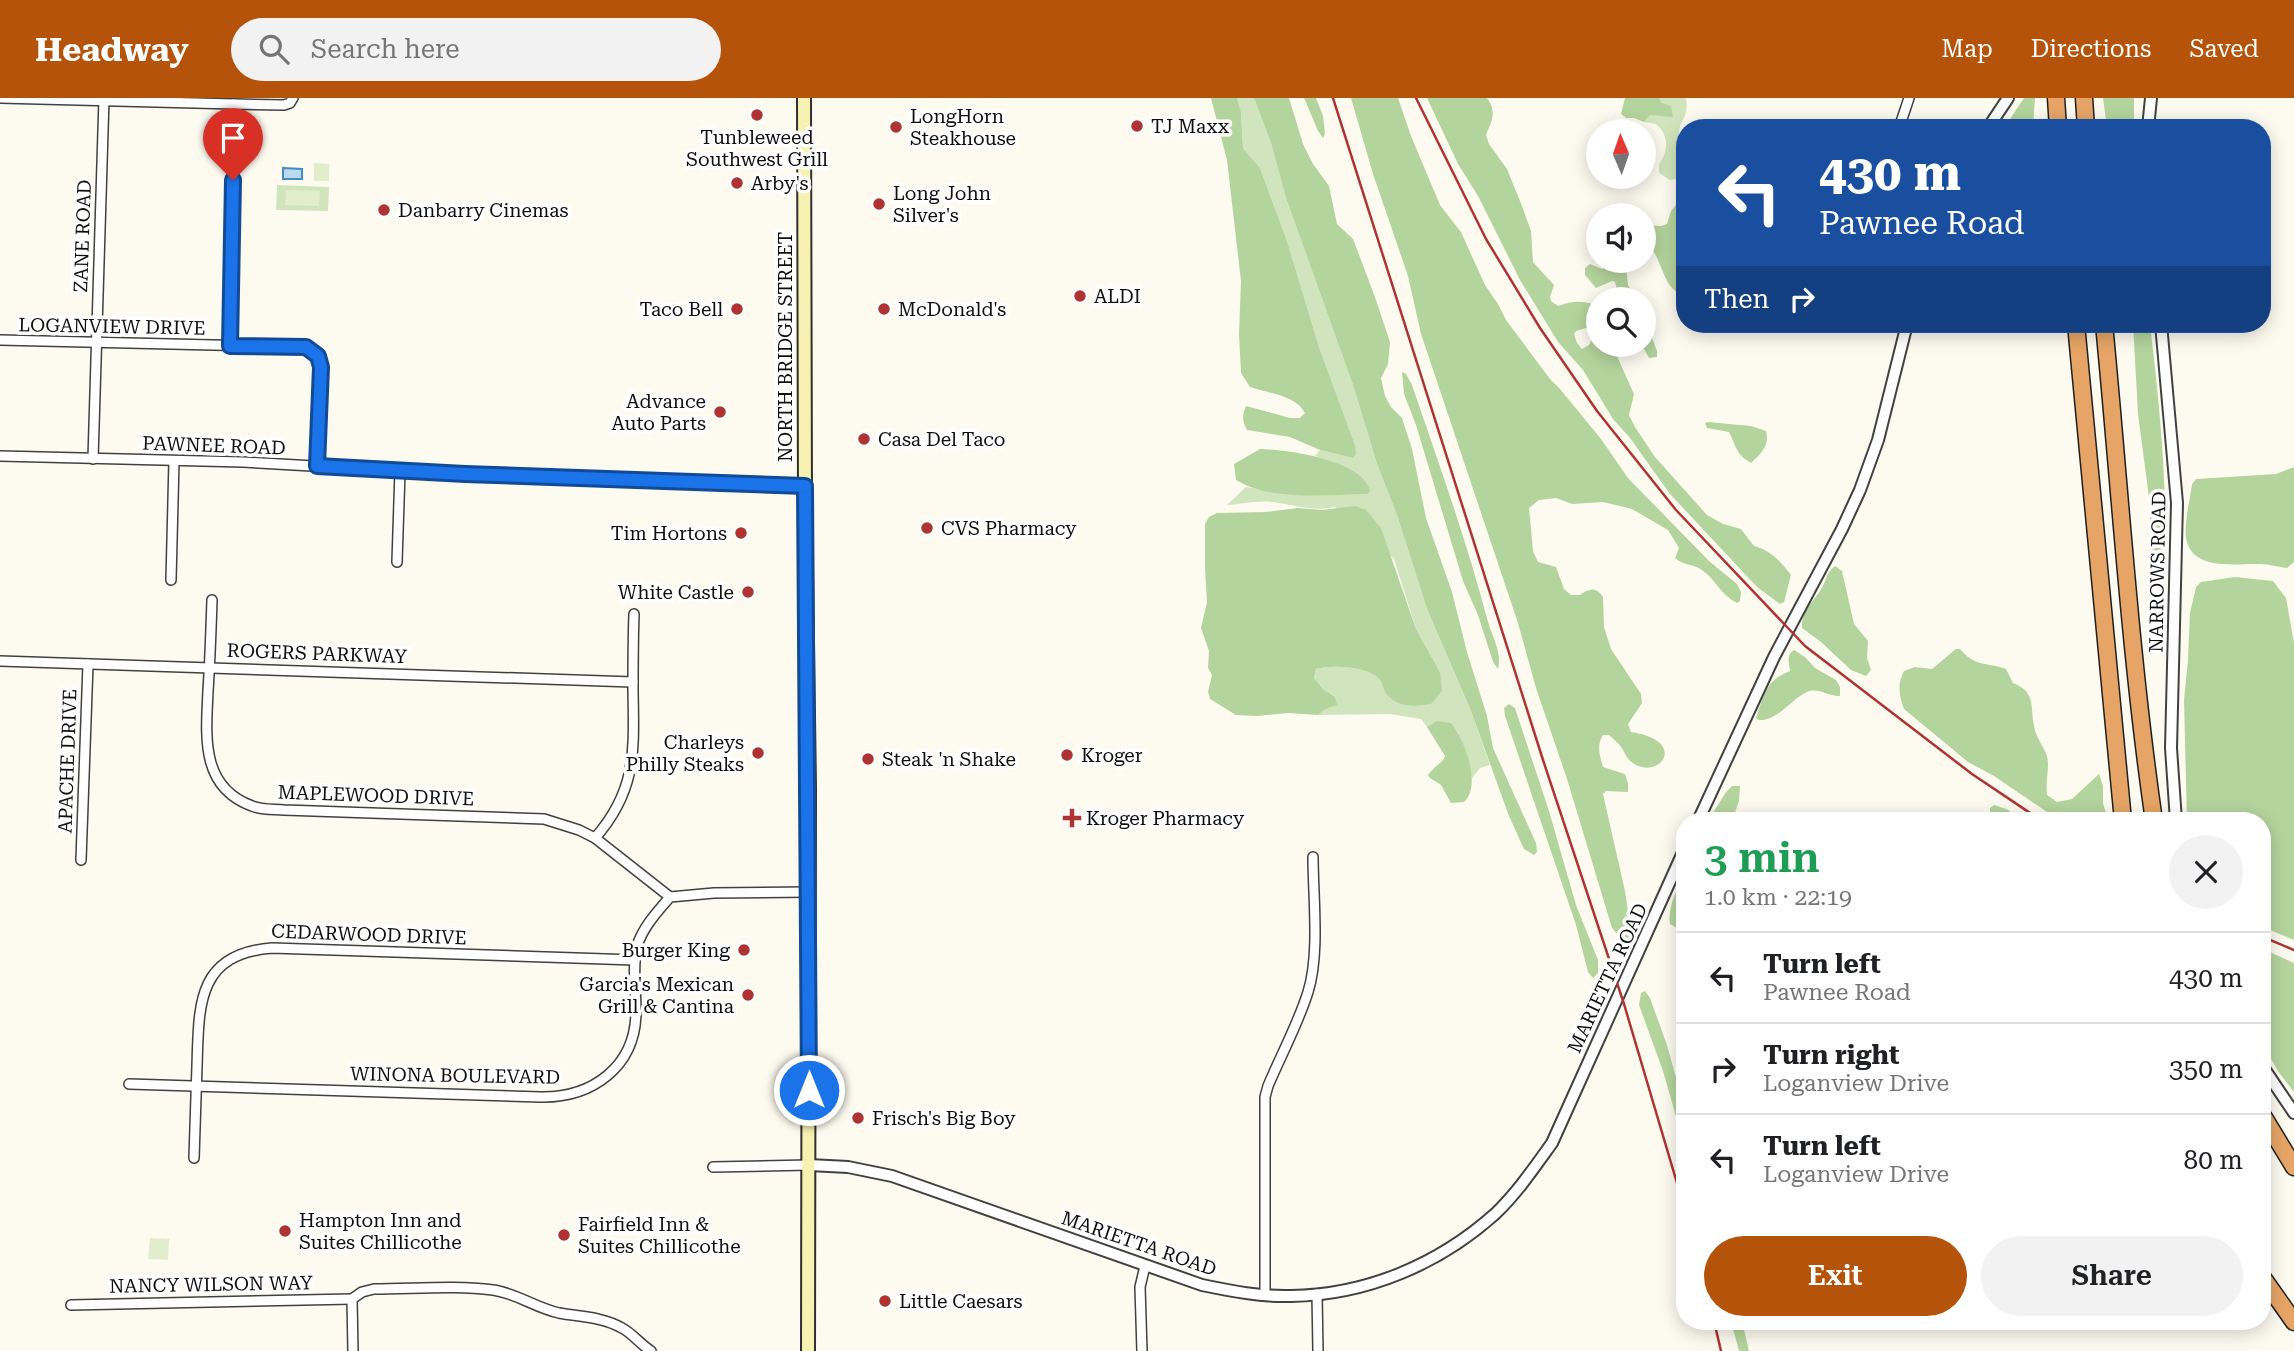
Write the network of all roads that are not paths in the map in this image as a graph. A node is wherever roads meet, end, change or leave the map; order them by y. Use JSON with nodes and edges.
{"nodes":[{"id":1,"x":0,"y":98,"type":"edge"},
{"id":2,"x":293,"y":98,"type":"edge"},
{"id":3,"x":804,"y":98,"type":"edge"},
{"id":4,"x":1909,"y":98,"type":"edge"},
{"id":5,"x":2008,"y":98,"type":"edge"},
{"id":6,"x":2056,"y":98,"type":"edge"},
{"id":7,"x":2084,"y":98,"type":"edge"},
{"id":8,"x":2151,"y":98,"type":"edge"},
{"id":9,"x":104,"y":100,"type":"edge"},
{"id":10,"x":234,"y":104,"type":"junction"},
{"id":11,"x":1902,"y":119,"type":"edge"},
{"id":12,"x":1994,"y":119,"type":"edge"},
{"id":13,"x":2057,"y":119,"type":"edge"},
{"id":14,"x":2085,"y":119,"type":"edge"},
{"id":15,"x":2149,"y":119,"type":"edge"},
{"id":16,"x":1905,"y":333,"type":"edge"},
{"id":17,"x":2077,"y":333,"type":"edge"},
{"id":18,"x":2105,"y":333,"type":"edge"},
{"id":19,"x":2162,"y":333,"type":"edge"},
{"id":20,"x":0,"y":340,"type":"edge"},
{"id":21,"x":96,"y":343,"type":"junction"},
{"id":22,"x":230,"y":346,"type":"junction"},
{"id":23,"x":0,"y":456,"type":"edge"},
{"id":24,"x":93,"y":459,"type":"junction"},
{"id":25,"x":174,"y":461,"type":"junction"},
{"id":26,"x":317,"y":466,"type":"junction"},
{"id":27,"x":400,"y":471,"type":"junction"},
{"id":28,"x":805,"y":486,"type":"junction"},
{"id":29,"x":397,"y":562,"type":"dead end"},
{"id":30,"x":171,"y":580,"type":"dead end"},
{"id":31,"x":212,"y":600,"type":"dead end"},
{"id":32,"x":634,"y":614,"type":"dead end"},
{"id":33,"x":0,"y":661,"type":"edge"},
{"id":34,"x":88,"y":664,"type":"junction"},
{"id":35,"x":209,"y":667,"type":"junction"},
{"id":36,"x":633,"y":682,"type":"junction"},
{"id":37,"x":1702,"y":812,"type":"edge"},
{"id":38,"x":2122,"y":812,"type":"edge"},
{"id":39,"x":2153,"y":812,"type":"edge"},
{"id":40,"x":2175,"y":812,"type":"edge"},
{"id":41,"x":595,"y":838,"type":"junction"},
{"id":42,"x":1313,"y":857,"type":"dead end"},
{"id":43,"x":81,"y":860,"type":"dead end"},
{"id":44,"x":1676,"y":868,"type":"edge"},
{"id":45,"x":808,"y":892,"type":"junction"},
{"id":46,"x":670,"y":897,"type":"junction"},
{"id":47,"x":635,"y":960,"type":"junction"},
{"id":48,"x":2271,"y":1079,"type":"edge"},
{"id":49,"x":129,"y":1084,"type":"dead end"},
{"id":50,"x":196,"y":1086,"type":"junction"},
{"id":51,"x":2294,"y":1113,"type":"edge"},
{"id":52,"x":2271,"y":1128,"type":"edge"},
{"id":53,"x":194,"y":1158,"type":"dead end"},
{"id":54,"x":809,"y":1165,"type":"junction"},
{"id":55,"x":713,"y":1167,"type":"dead end"},
{"id":56,"x":2294,"y":1167,"type":"edge"},
{"id":57,"x":1145,"y":1266,"type":"junction"},
{"id":58,"x":2271,"y":1289,"type":"edge"},
{"id":59,"x":1317,"y":1294,"type":"junction"},
{"id":60,"x":1265,"y":1295,"type":"junction"},
{"id":61,"x":352,"y":1299,"type":"junction"},
{"id":62,"x":71,"y":1305,"type":"dead end"},
{"id":63,"x":2294,"y":1322,"type":"edge"},
{"id":64,"x":635,"y":1347,"type":"edge"},
{"id":65,"x":353,"y":1351,"type":"edge"},
{"id":66,"x":651,"y":1351,"type":"edge"},
{"id":67,"x":808,"y":1351,"type":"edge"},
{"id":68,"x":1142,"y":1351,"type":"edge"},
{"id":69,"x":1318,"y":1351,"type":"edge"}],
"edges":[{"from":1,"to":9,"type":"street"},
{"from":2,"to":10,"type":"street"},
{"from":3,"to":28,"type":"main road","name":"NORTH BRIDGE STREET"},
{"from":4,"to":11,"type":"street"},
{"from":5,"to":12,"type":"street"},
{"from":6,"to":13,"type":"highway"},
{"from":7,"to":14,"type":"highway"},
{"from":8,"to":15,"type":"street"},
{"from":9,"to":10,"type":"street"},
{"from":9,"to":21,"type":"street","name":"ZANE ROAD"},
{"from":10,"to":22,"type":"street"},
{"from":16,"to":37,"type":"street"},
{"from":17,"to":38,"type":"highway"},
{"from":18,"to":39,"type":"highway"},
{"from":19,"to":40,"type":"street","name":"NARROWS ROAD"},
{"from":20,"to":21,"type":"street","name":"LOGANVIEW DRIVE"},
{"from":21,"to":22,"type":"street","name":"LOGANVIEW DRIVE"},
{"from":21,"to":24,"type":"street","name":"ZANE ROAD"},
{"from":22,"to":26,"type":"street","name":"LOGANVIEW DRIVE"},
{"from":23,"to":24,"type":"street","name":"PAWNEE ROAD"},
{"from":24,"to":25,"type":"street","name":"PAWNEE ROAD"},
{"from":25,"to":26,"type":"street","name":"PAWNEE ROAD"},
{"from":25,"to":30,"type":"street"},
{"from":26,"to":27,"type":"street","name":"PAWNEE ROAD"},
{"from":27,"to":28,"type":"street","name":"PAWNEE ROAD"},
{"from":27,"to":29,"type":"street"},
{"from":28,"to":45,"type":"main road","name":"NORTH BRIDGE STREET"},
{"from":31,"to":35,"type":"street","name":"MAPLEWOOD DRIVE"},
{"from":32,"to":36,"type":"street"},
{"from":33,"to":34,"type":"street","name":"ROGERS PARKWAY"},
{"from":34,"to":35,"type":"street","name":"ROGERS PARKWAY"},
{"from":34,"to":43,"type":"street","name":"APACHE DRIVE"},
{"from":35,"to":36,"type":"street","name":"ROGERS PARKWAY"},
{"from":35,"to":41,"type":"street","name":"MAPLEWOOD DRIVE"},
{"from":36,"to":41,"type":"street"},
{"from":41,"to":46,"type":"street","name":"MAPLEWOOD DRIVE"},
{"from":42,"to":60,"type":"street"},
{"from":44,"to":59,"type":"street","name":"MARIETTA ROAD"},
{"from":45,"to":46,"type":"street"},
{"from":45,"to":54,"type":"main road","name":"NORTH BRIDGE STREET"},
{"from":46,"to":47,"type":"street","name":"WINONA BOULEVARD"},
{"from":47,"to":50,"type":"street","name":"WINONA BOULEVARD"},
{"from":47,"to":50,"type":"street","name":"CEDARWOOD DRIVE"},
{"from":48,"to":51,"type":"street"},
{"from":49,"to":50,"type":"street","name":"WINONA BOULEVARD"},
{"from":50,"to":53,"type":"street","name":"CEDARWOOD DRIVE"},
{"from":52,"to":56,"type":"highway"},
{"from":54,"to":55,"type":"street"},
{"from":54,"to":57,"type":"street","name":"MARIETTA ROAD"},
{"from":54,"to":67,"type":"main road","name":"NORTH BRIDGE STREET"},
{"from":57,"to":60,"type":"street","name":"MARIETTA ROAD"},
{"from":57,"to":68,"type":"street"},
{"from":58,"to":63,"type":"highway"},
{"from":59,"to":60,"type":"street","name":"MARIETTA ROAD"},
{"from":59,"to":69,"type":"street"},
{"from":61,"to":62,"type":"street","name":"NANCY WILSON WAY"},
{"from":61,"to":64,"type":"street","name":"NANCY WILSON WAY"},
{"from":61,"to":65,"type":"street"},
{"from":64,"to":66,"type":"street","name":"NANCY WILSON WAY"}]}
